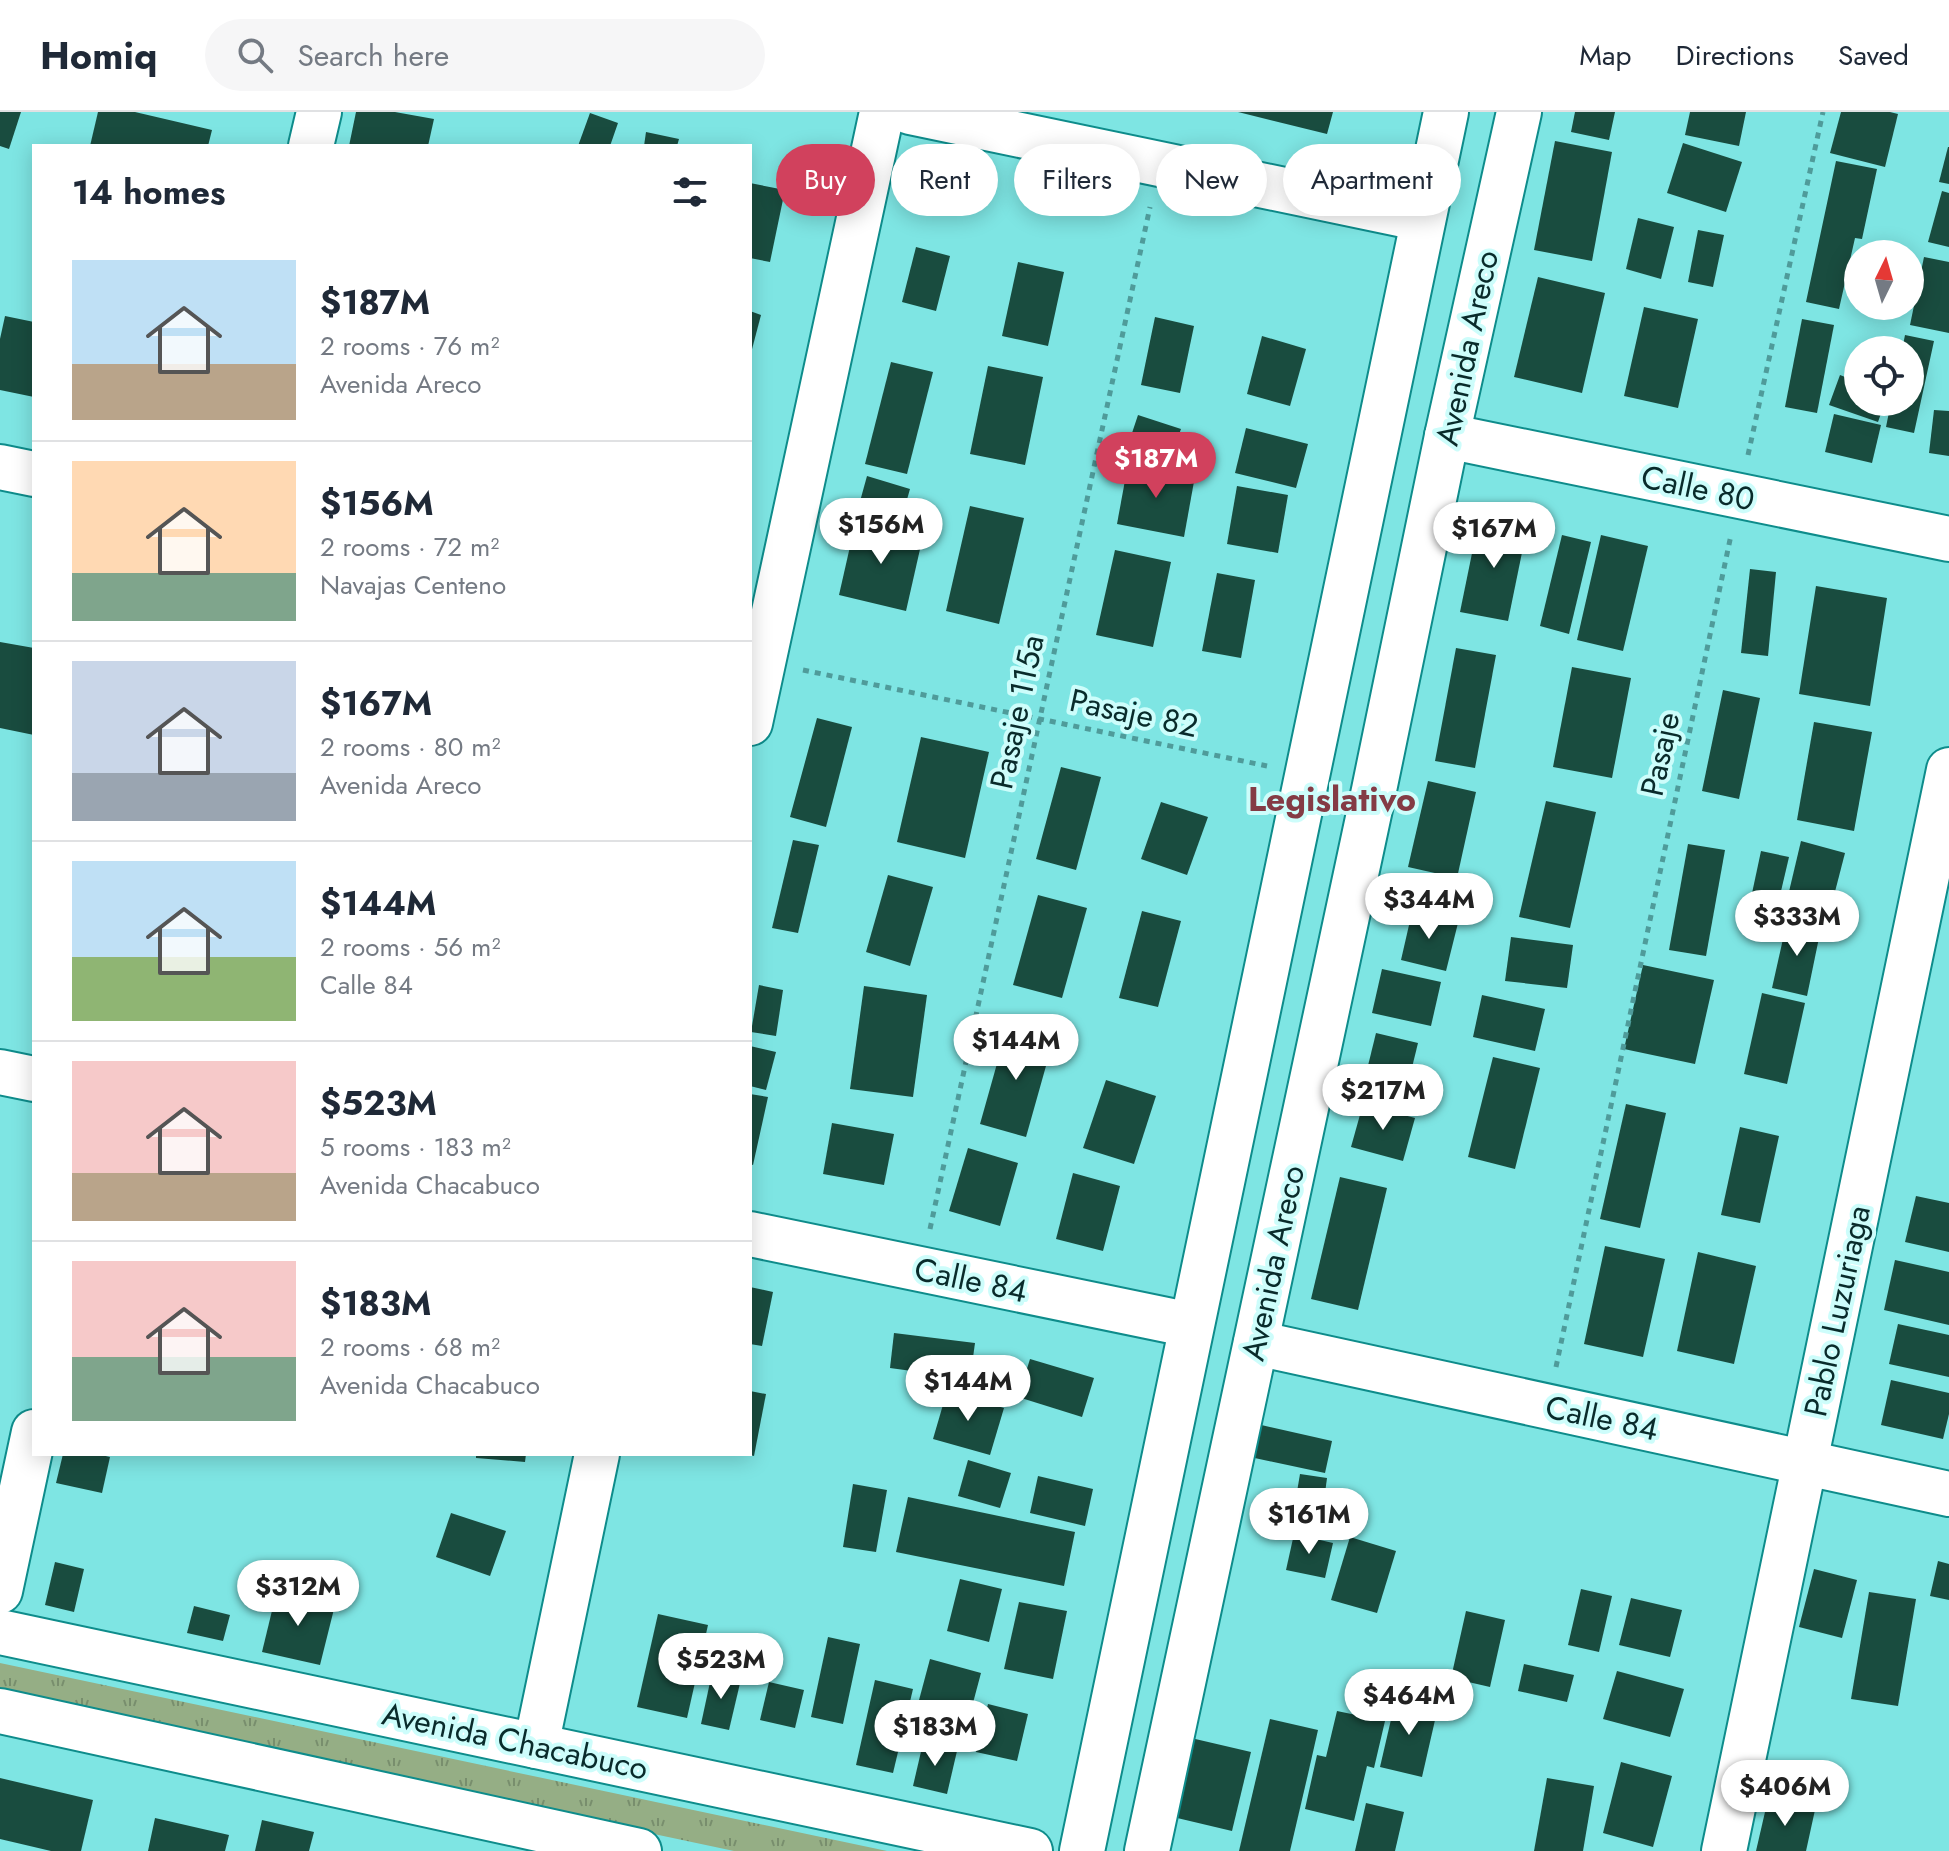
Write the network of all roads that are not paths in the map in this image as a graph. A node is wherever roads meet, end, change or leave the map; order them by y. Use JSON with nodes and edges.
{"nodes":[{"id":1,"x":319,"y":112,"type":"edge"},
{"id":2,"x":882,"y":112,"type":"edge"},
{"id":3,"x":910,"y":112,"type":"edge"},
{"id":4,"x":1446,"y":112,"type":"edge"},
{"id":5,"x":1519,"y":112,"type":"edge"},
{"id":6,"x":311,"y":144,"type":"edge"},
{"id":7,"x":1423,"y":219,"type":"junction"},
{"id":8,"x":1447,"y":436,"type":"junction"},
{"id":9,"x":0,"y":467,"type":"edge"},
{"id":10,"x":32,"y":474,"type":"edge"},
{"id":11,"x":1949,"y":539,"type":"edge"},
{"id":12,"x":756,"y":660,"type":"edge"},
{"id":13,"x":752,"y":702,"type":"edge"},
{"id":14,"x":1949,"y":770,"type":"edge"},
{"id":15,"x":0,"y":1072,"type":"edge"},
{"id":16,"x":32,"y":1079,"type":"edge"},
{"id":17,"x":752,"y":1234,"type":"edge"},
{"id":18,"x":1191,"y":1325,"type":"junction"},
{"id":19,"x":1256,"y":1343,"type":"junction"},
{"id":20,"x":32,"y":1441,"type":"edge"},
{"id":21,"x":597,"y":1456,"type":"edge"},
{"id":22,"x":1805,"y":1463,"type":"junction"},
{"id":23,"x":1949,"y":1494,"type":"edge"},
{"id":24,"x":0,"y":1591,"type":"edge"},
{"id":25,"x":0,"y":1632,"type":"edge"},
{"id":26,"x":0,"y":1711,"type":"edge"},
{"id":27,"x":536,"y":1746,"type":"junction"},
{"id":28,"x":639,"y":1851,"type":"edge"},
{"id":29,"x":1030,"y":1851,"type":"edge"},
{"id":30,"x":1082,"y":1851,"type":"edge"},
{"id":31,"x":1147,"y":1851,"type":"edge"},
{"id":32,"x":1724,"y":1851,"type":"edge"}],
"edges":[{"from":1,"to":6,"type":"main road"},
{"from":2,"to":12,"type":"main road"},
{"from":3,"to":7,"type":"main road"},
{"from":4,"to":7,"type":"main road","name":"Avenida Areco"},
{"from":5,"to":8,"type":"main road","name":"Avenida Areco"},
{"from":7,"to":18,"type":"main road","name":"Avenida Areco"},
{"from":8,"to":11,"type":"main road","name":"Calle 80"},
{"from":8,"to":19,"type":"main road","name":"Avenida Areco"},
{"from":9,"to":10,"type":"main road"},
{"from":12,"to":13,"type":"main road"},
{"from":14,"to":22,"type":"main road","name":"Pablo Luzuriaga"},
{"from":15,"to":16,"type":"main road"},
{"from":17,"to":18,"type":"main road","name":"Calle 84"},
{"from":18,"to":30,"type":"main road","name":"Avenida Areco"},
{"from":19,"to":22,"type":"main road","name":"Calle 84"},
{"from":19,"to":31,"type":"main road","name":"Avenida Areco"},
{"from":20,"to":24,"type":"main road"},
{"from":21,"to":27,"type":"main road"},
{"from":22,"to":23,"type":"main road","name":"Calle 84"},
{"from":22,"to":32,"type":"main road","name":"Pablo Luzuriaga"},
{"from":25,"to":27,"type":"main road","name":"Avenida Chacabuco"},
{"from":26,"to":28,"type":"main road"},
{"from":27,"to":29,"type":"main road","name":"Avenida Chacabuco"}]}
